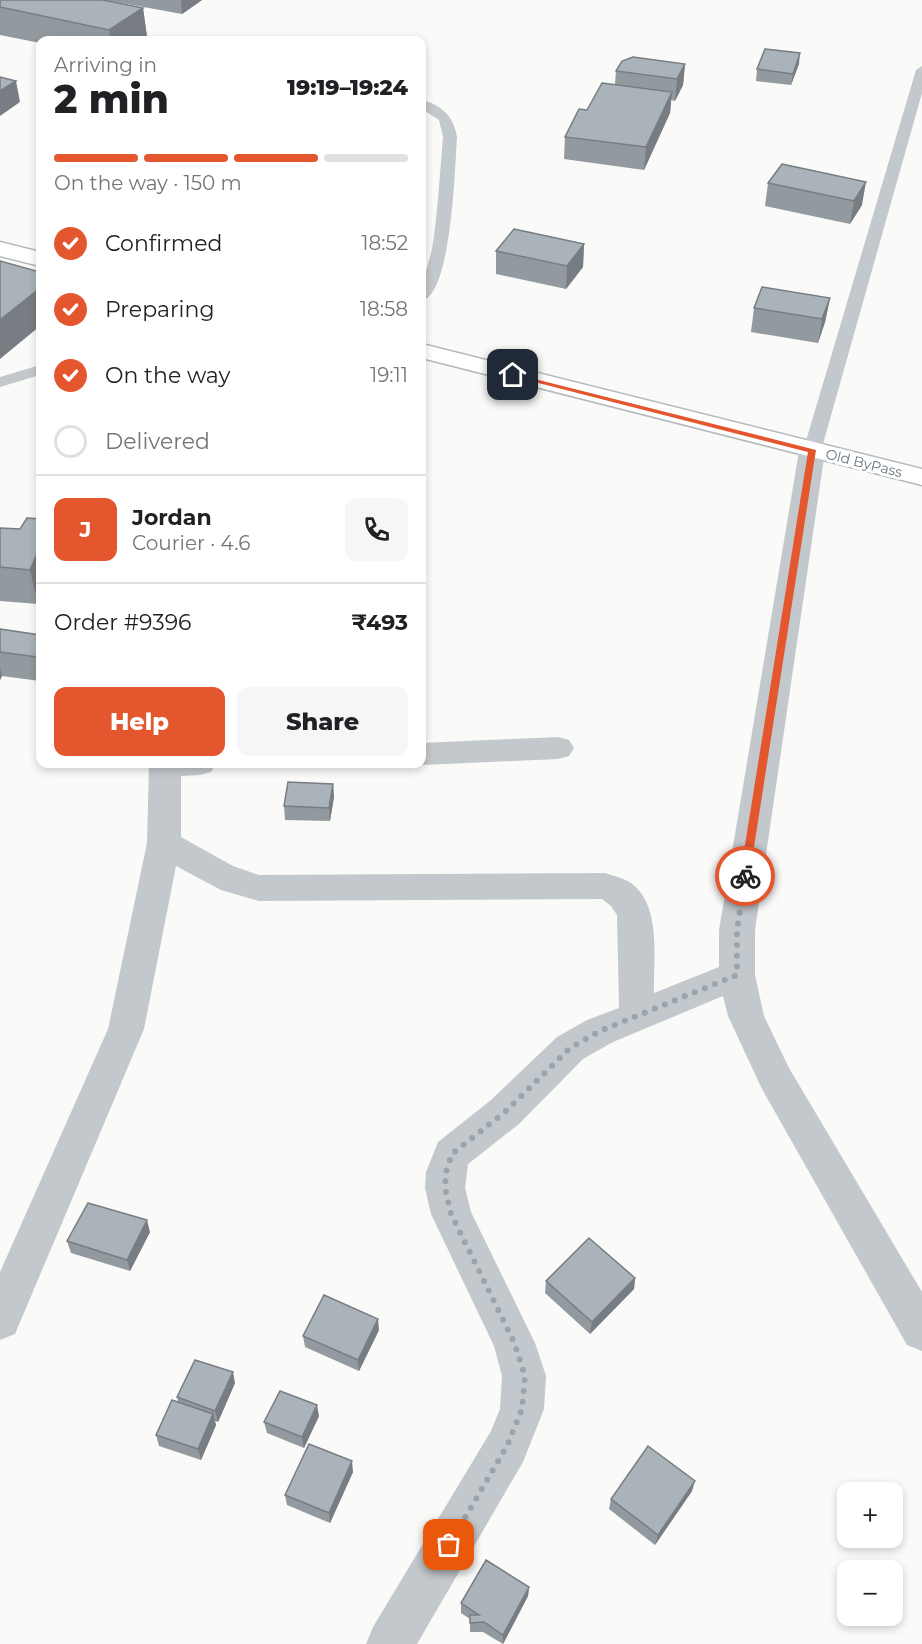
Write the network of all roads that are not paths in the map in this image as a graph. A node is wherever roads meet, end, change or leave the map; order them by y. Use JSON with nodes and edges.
{"nodes":[{"id":1,"x":922,"y":70,"type":"edge"},
{"id":2,"x":426,"y":106,"type":"edge"},
{"id":3,"x":0,"y":249,"type":"edge"},
{"id":4,"x":36,"y":258,"type":"edge"},
{"id":5,"x":426,"y":287,"type":"edge"},
{"id":6,"x":426,"y":352,"type":"edge"},
{"id":7,"x":36,"y":371,"type":"edge"},
{"id":8,"x":0,"y":382,"type":"edge"},
{"id":9,"x":812,"y":450,"type":"junction"},
{"id":10,"x":922,"y":477,"type":"edge"},
{"id":11,"x":558,"y":748,"type":"dead end"},
{"id":12,"x":426,"y":754,"type":"edge"},
{"id":13,"x":176,"y":768,"type":"edge"},
{"id":14,"x":164,"y":843,"type":"junction"},
{"id":15,"x":737,"y":975,"type":"junction"},
{"id":16,"x":637,"y":1016,"type":"junction"},
{"id":17,"x":0,"y":1320,"type":"edge"},
{"id":18,"x":922,"y":1331,"type":"edge"},
{"id":19,"x":390,"y":1644,"type":"edge"}],
"edges":[{"from":1,"to":9,"type":"lane"},
{"from":2,"to":5,"type":"lane"},
{"from":3,"to":4,"type":"main road"},
{"from":6,"to":9,"type":"main road","name":"Old ByPass"},
{"from":7,"to":8,"type":"lane"},
{"from":9,"to":10,"type":"main road","name":"Old ByPass"},
{"from":9,"to":15,"type":"street"},
{"from":11,"to":12,"type":"street"},
{"from":13,"to":14,"type":"street"},
{"from":14,"to":16,"type":"street"},
{"from":14,"to":17,"type":"street"},
{"from":15,"to":16,"type":"street"},
{"from":15,"to":18,"type":"street"},
{"from":16,"to":19,"type":"street"}]}
